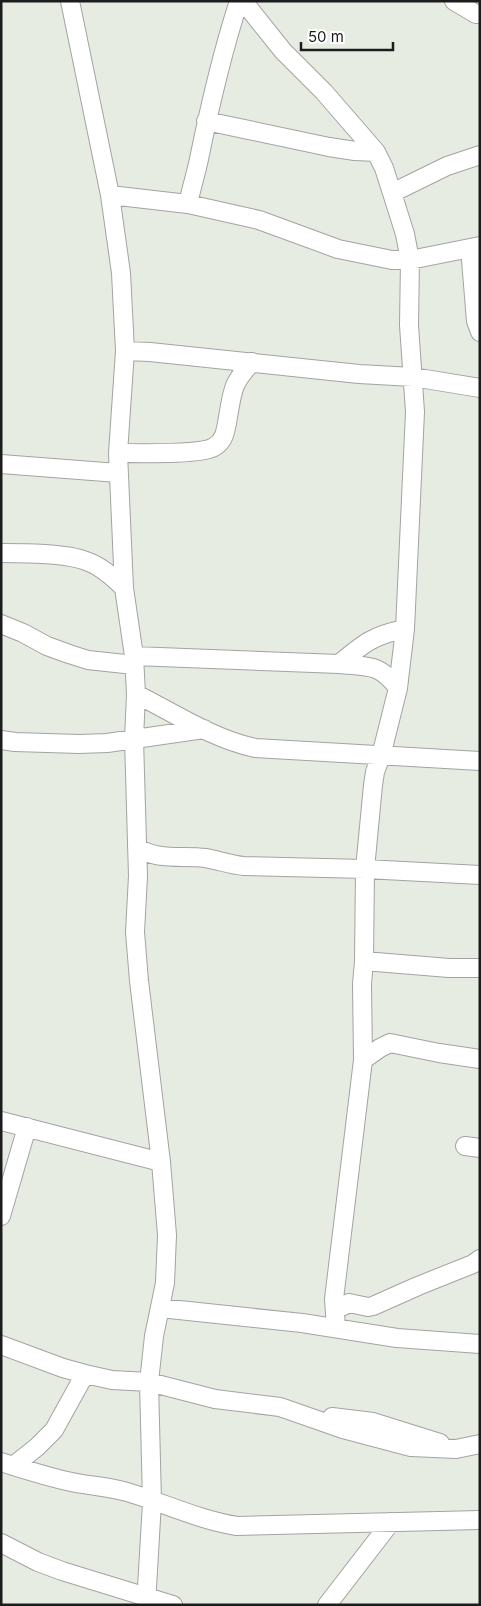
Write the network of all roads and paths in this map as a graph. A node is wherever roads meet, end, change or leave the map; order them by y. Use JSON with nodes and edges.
{"nodes":[{"id":1,"x":70,"y":1,"type":"edge"},
{"id":2,"x":241,"y":1,"type":"edge"},
{"id":3,"x":454,"y":1,"type":"edge"},
{"id":4,"x":476,"y":14,"type":"dead end"},
{"id":5,"x":206,"y":121,"type":"junction"},
{"id":6,"x":376,"y":152,"type":"junction"},
{"id":7,"x":480,"y":155,"type":"edge"},
{"id":8,"x":392,"y":193,"type":"junction"},
{"id":9,"x":110,"y":194,"type":"junction"},
{"id":10,"x":188,"y":204,"type":"junction"},
{"id":11,"x":475,"y":247,"type":"edge"},
{"id":12,"x":410,"y":260,"type":"junction"},
{"id":13,"x":480,"y":332,"type":"edge"},
{"id":14,"x":125,"y":351,"type":"junction"},
{"id":15,"x":252,"y":362,"type":"junction"},
{"id":16,"x":414,"y":377,"type":"junction"},
{"id":17,"x":480,"y":388,"type":"edge"},
{"id":18,"x":118,"y":453,"type":"junction"},
{"id":19,"x":1,"y":464,"type":"edge"},
{"id":20,"x":118,"y":473,"type":"junction"},
{"id":21,"x":1,"y":553,"type":"edge"},
{"id":22,"x":124,"y":588,"type":"junction"},
{"id":23,"x":1,"y":624,"type":"edge"},
{"id":24,"x":405,"y":629,"type":"junction"},
{"id":25,"x":134,"y":660,"type":"junction"},
{"id":26,"x":339,"y":664,"type":"junction"},
{"id":27,"x":398,"y":688,"type":"junction"},
{"id":28,"x":136,"y":694,"type":"junction"},
{"id":29,"x":204,"y":729,"type":"junction"},
{"id":30,"x":134,"y":739,"type":"junction"},
{"id":31,"x":1,"y":740,"type":"edge"},
{"id":32,"x":381,"y":756,"type":"junction"},
{"id":33,"x":480,"y":761,"type":"edge"},
{"id":34,"x":137,"y":847,"type":"junction"},
{"id":35,"x":365,"y":869,"type":"junction"},
{"id":36,"x":480,"y":875,"type":"edge"},
{"id":37,"x":364,"y":960,"type":"junction"},
{"id":38,"x":480,"y":968,"type":"edge"},
{"id":39,"x":480,"y":1059,"type":"edge"},
{"id":40,"x":363,"y":1060,"type":"junction"},
{"id":41,"x":1,"y":1121,"type":"edge"},
{"id":42,"x":27,"y":1127,"type":"junction"},
{"id":43,"x":161,"y":1162,"type":"junction"},
{"id":44,"x":1,"y":1216,"type":"edge"},
{"id":45,"x":480,"y":1260,"type":"edge"},
{"id":46,"x":160,"y":1308,"type":"junction"},
{"id":47,"x":335,"y":1312,"type":"junction"},
{"id":48,"x":302,"y":1324,"type":"junction"},
{"id":49,"x":480,"y":1344,"type":"edge"},
{"id":50,"x":1,"y":1345,"type":"edge"},
{"id":51,"x":85,"y":1374,"type":"junction"},
{"id":52,"x":149,"y":1382,"type":"junction"},
{"id":53,"x":480,"y":1444,"type":"edge"},
{"id":54,"x":7,"y":1464,"type":"edge"},
{"id":55,"x":152,"y":1502,"type":"junction"},
{"id":56,"x":480,"y":1520,"type":"edge"},
{"id":57,"x":391,"y":1522,"type":"junction"},
{"id":58,"x":1,"y":1543,"type":"edge"},
{"id":59,"x":147,"y":1601,"type":"edge"},
{"id":60,"x":173,"y":1605,"type":"edge"},
{"id":61,"x":327,"y":1605,"type":"edge"}],
"edges":[{"from":1,"to":9,"type":"street"},
{"from":2,"to":5,"type":"street"},
{"from":2,"to":6,"type":"street"},
{"from":3,"to":4,"type":"street"},
{"from":5,"to":6,"type":"street"},
{"from":5,"to":10,"type":"street"},
{"from":6,"to":8,"type":"street"},
{"from":7,"to":8,"type":"street"},
{"from":8,"to":12,"type":"street"},
{"from":9,"to":10,"type":"street"},
{"from":9,"to":14,"type":"street"},
{"from":10,"to":12,"type":"street"},
{"from":11,"to":12,"type":"street"},
{"from":11,"to":13,"type":"street"},
{"from":12,"to":16,"type":"street"},
{"from":14,"to":15,"type":"street"},
{"from":14,"to":18,"type":"street"},
{"from":15,"to":16,"type":"street"},
{"from":15,"to":18,"type":"street"},
{"from":16,"to":17,"type":"street"},
{"from":16,"to":24,"type":"street"},
{"from":18,"to":20,"type":"street"},
{"from":19,"to":20,"type":"street"},
{"from":20,"to":22,"type":"street"},
{"from":21,"to":22,"type":"street"},
{"from":22,"to":25,"type":"street"},
{"from":23,"to":25,"type":"street"},
{"from":24,"to":26,"type":"street"},
{"from":24,"to":27,"type":"street"},
{"from":25,"to":26,"type":"street"},
{"from":25,"to":28,"type":"street"},
{"from":26,"to":27,"type":"street"},
{"from":27,"to":32,"type":"street"},
{"from":28,"to":29,"type":"street"},
{"from":28,"to":30,"type":"street"},
{"from":29,"to":30,"type":"street"},
{"from":29,"to":32,"type":"street"},
{"from":30,"to":31,"type":"street"},
{"from":30,"to":34,"type":"street"},
{"from":32,"to":33,"type":"street"},
{"from":32,"to":35,"type":"street"},
{"from":34,"to":35,"type":"street"},
{"from":34,"to":43,"type":"street"},
{"from":35,"to":36,"type":"street"},
{"from":35,"to":37,"type":"street"},
{"from":37,"to":38,"type":"street"},
{"from":37,"to":40,"type":"street"},
{"from":39,"to":40,"type":"street"},
{"from":40,"to":47,"type":"street"},
{"from":41,"to":42,"type":"street"},
{"from":42,"to":43,"type":"street"},
{"from":42,"to":44,"type":"street"},
{"from":43,"to":46,"type":"street"},
{"from":45,"to":47,"type":"street"},
{"from":46,"to":48,"type":"street"},
{"from":46,"to":52,"type":"street"},
{"from":47,"to":48,"type":"street"},
{"from":47,"to":48,"type":"street"},
{"from":47,"to":49,"type":"street"},
{"from":50,"to":51,"type":"street"},
{"from":51,"to":52,"type":"street"},
{"from":51,"to":54,"type":"street"},
{"from":52,"to":53,"type":"street"},
{"from":52,"to":55,"type":"street"},
{"from":54,"to":55,"type":"street"},
{"from":55,"to":57,"type":"street"},
{"from":55,"to":59,"type":"street"},
{"from":56,"to":57,"type":"street"},
{"from":57,"to":61,"type":"street"},
{"from":58,"to":59,"type":"street"},
{"from":59,"to":60,"type":"street"}]}
